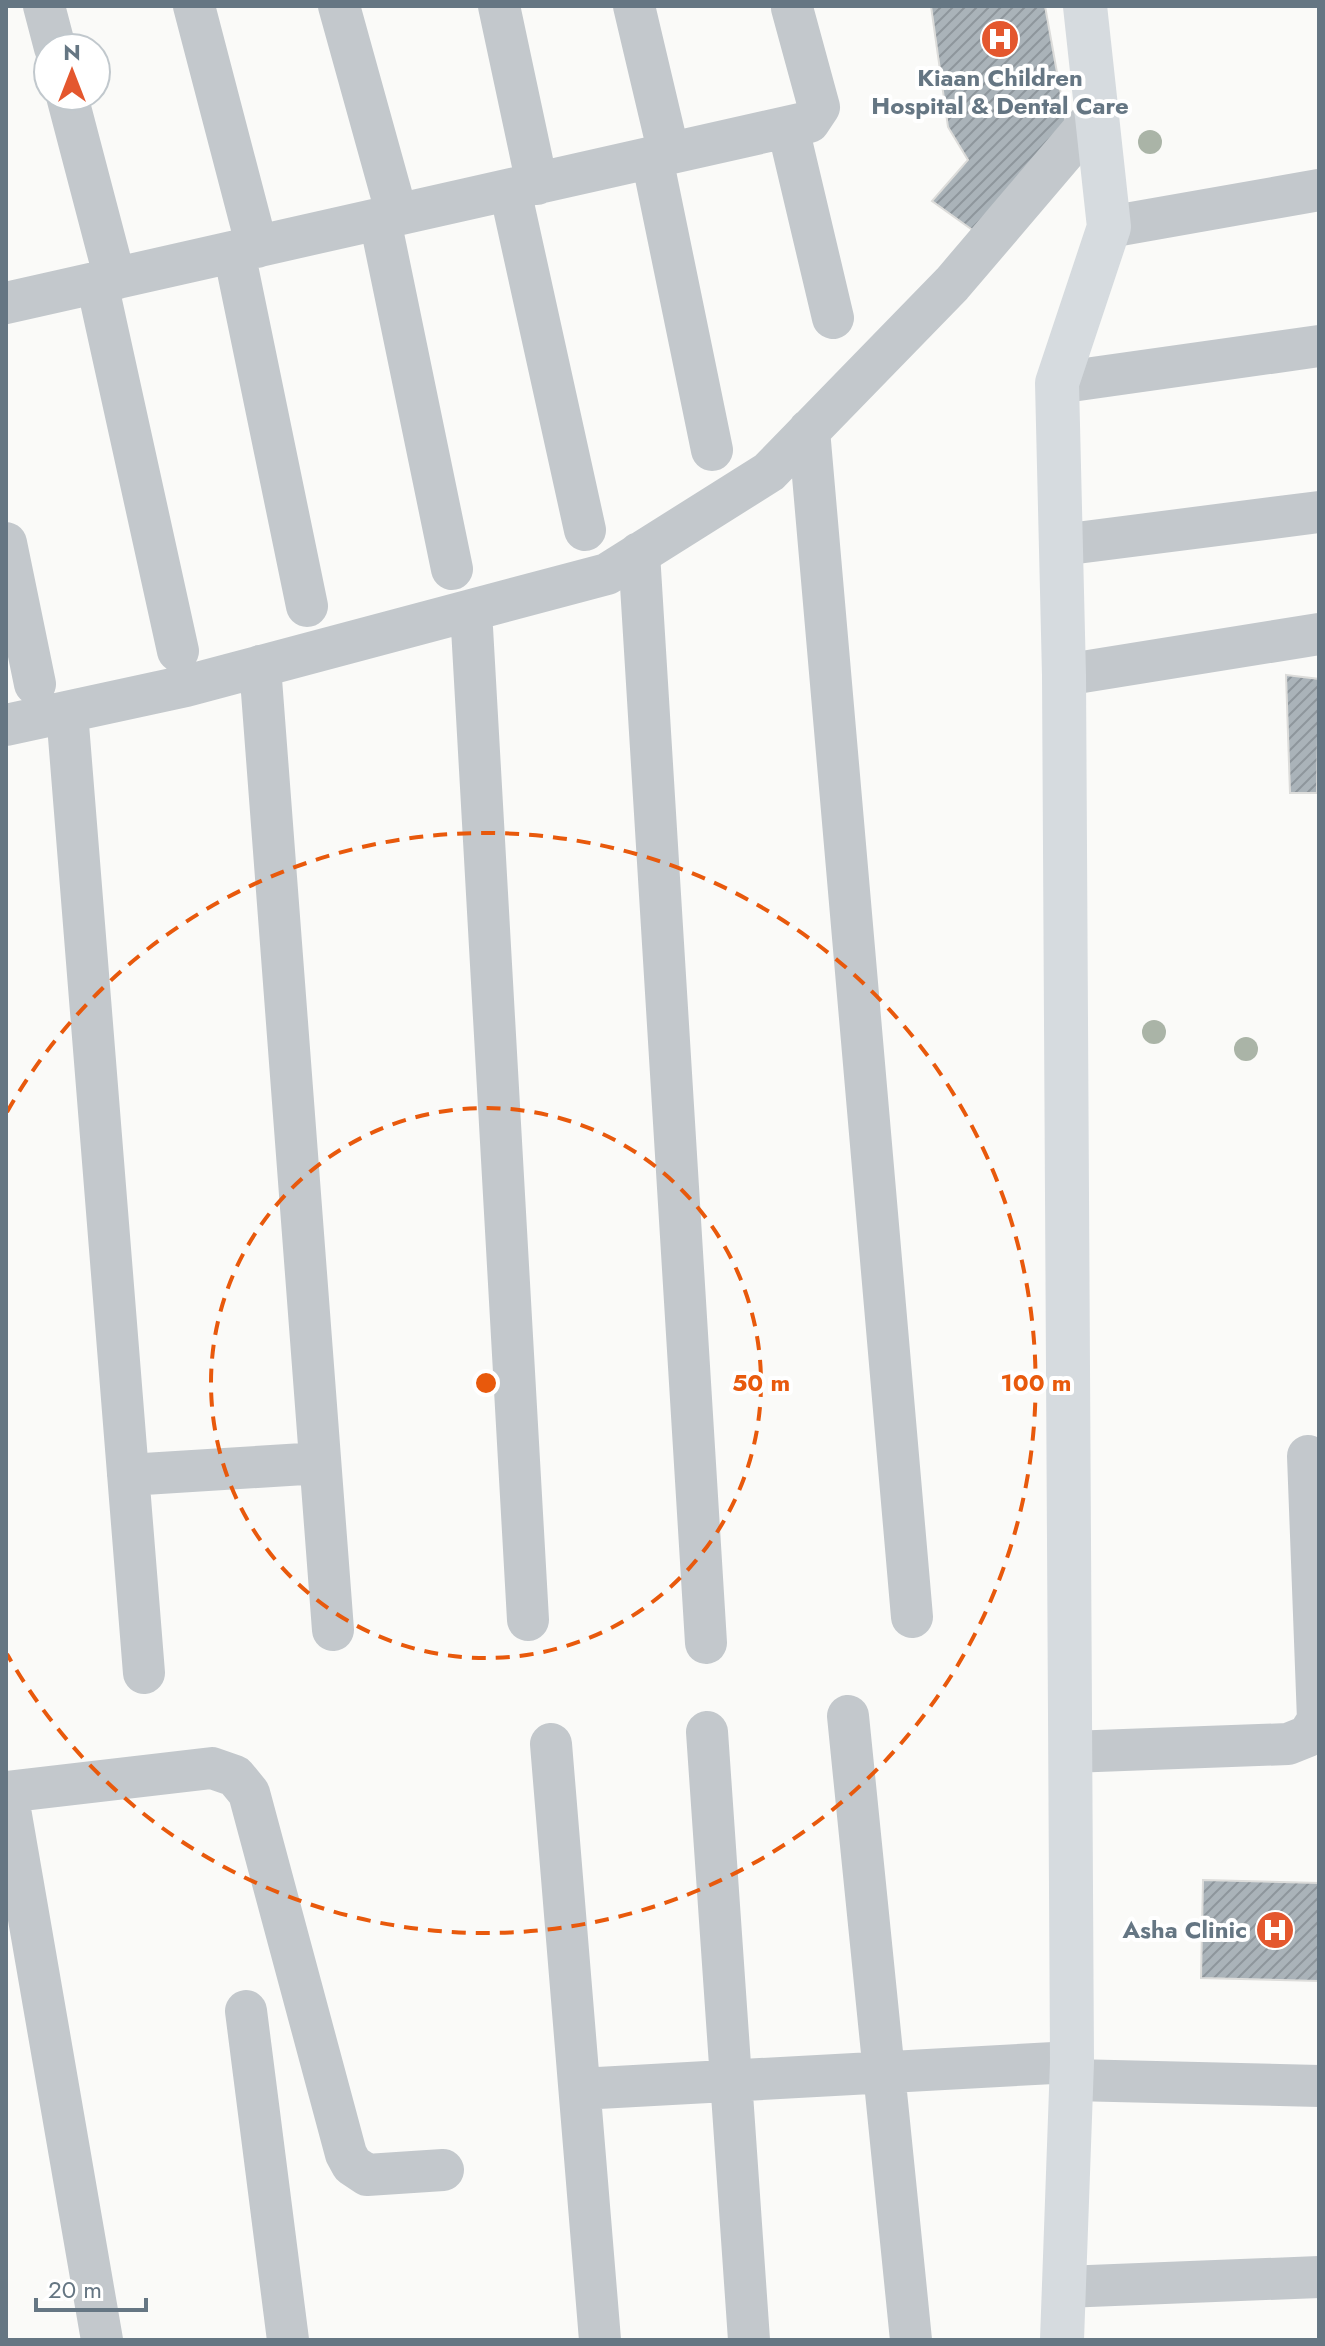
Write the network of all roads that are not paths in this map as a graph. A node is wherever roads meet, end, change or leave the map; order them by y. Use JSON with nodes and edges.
{"nodes":[{"id":1,"x":44,"y":6,"type":"edge"},
{"id":2,"x":194,"y":6,"type":"edge"},
{"id":3,"x":339,"y":6,"type":"edge"},
{"id":4,"x":499,"y":6,"type":"edge"},
{"id":5,"x":634,"y":6,"type":"edge"},
{"id":6,"x":1085,"y":6,"type":"edge"},
{"id":7,"x":792,"y":8,"type":"edge"},
{"id":8,"x":51,"y":32,"type":"edge"},
{"id":9,"x":70,"y":112,"type":"edge"},
{"id":10,"x":1096,"y":115,"type":"junction"},
{"id":11,"x":788,"y":128,"type":"junction"},
{"id":12,"x":660,"y":156,"type":"junction"},
{"id":13,"x":523,"y":187,"type":"junction"},
{"id":14,"x":1319,"y":190,"type":"edge"},
{"id":15,"x":389,"y":217,"type":"junction"},
{"id":16,"x":1109,"y":227,"type":"junction"},
{"id":17,"x":245,"y":250,"type":"junction"},
{"id":18,"x":106,"y":281,"type":"junction"},
{"id":19,"x":6,"y":303,"type":"edge"},
{"id":20,"x":833,"y":318,"type":"dead end"},
{"id":21,"x":1319,"y":346,"type":"edge"},
{"id":22,"x":1057,"y":383,"type":"junction"},
{"id":23,"x":809,"y":430,"type":"junction"},
{"id":24,"x":712,"y":450,"type":"dead end"},
{"id":25,"x":1319,"y":512,"type":"edge"},
{"id":26,"x":585,"y":530,"type":"dead end"},
{"id":27,"x":6,"y":543,"type":"edge"},
{"id":28,"x":1061,"y":545,"type":"junction"},
{"id":29,"x":639,"y":553,"type":"junction"},
{"id":30,"x":452,"y":569,"type":"dead end"},
{"id":31,"x":307,"y":606,"type":"dead end"},
{"id":32,"x":471,"y":610,"type":"junction"},
{"id":33,"x":1319,"y":634,"type":"edge"},
{"id":34,"x":178,"y":651,"type":"dead end"},
{"id":35,"x":260,"y":666,"type":"junction"},
{"id":36,"x":1064,"y":675,"type":"junction"},
{"id":37,"x":35,"y":684,"type":"dead end"},
{"id":38,"x":67,"y":712,"type":"junction"},
{"id":39,"x":6,"y":725,"type":"edge"},
{"id":40,"x":1308,"y":1456,"type":"dead end"},
{"id":41,"x":320,"y":1463,"type":"junction"},
{"id":42,"x":128,"y":1475,"type":"junction"},
{"id":43,"x":912,"y":1617,"type":"dead end"},
{"id":44,"x":528,"y":1620,"type":"dead end"},
{"id":45,"x":333,"y":1630,"type":"dead end"},
{"id":46,"x":706,"y":1643,"type":"dead end"},
{"id":47,"x":144,"y":1673,"type":"dead end"},
{"id":48,"x":848,"y":1716,"type":"dead end"},
{"id":49,"x":707,"y":1732,"type":"dead end"},
{"id":50,"x":551,"y":1744,"type":"dead end"},
{"id":51,"x":1070,"y":1752,"type":"junction"},
{"id":52,"x":6,"y":1792,"type":"edge"},
{"id":53,"x":246,"y":2011,"type":"dead end"},
{"id":54,"x":1072,"y":2071,"type":"junction"},
{"id":55,"x":884,"y":2072,"type":"junction"},
{"id":56,"x":731,"y":2081,"type":"junction"},
{"id":57,"x":1319,"y":2086,"type":"edge"},
{"id":58,"x":580,"y":2089,"type":"junction"},
{"id":59,"x":443,"y":2170,"type":"dead end"},
{"id":60,"x":1319,"y":2277,"type":"edge"},
{"id":61,"x":1064,"y":2287,"type":"junction"},
{"id":62,"x":102,"y":2340,"type":"edge"},
{"id":63,"x":288,"y":2340,"type":"edge"},
{"id":64,"x":600,"y":2340,"type":"edge"},
{"id":65,"x":749,"y":2340,"type":"edge"},
{"id":66,"x":911,"y":2340,"type":"edge"},
{"id":67,"x":1062,"y":2340,"type":"edge"}],
"edges":[{"from":1,"to":8,"type":"street"},
{"from":2,"to":17,"type":"street"},
{"from":3,"to":15,"type":"street"},
{"from":4,"to":13,"type":"street"},
{"from":5,"to":12,"type":"street"},
{"from":6,"to":10,"type":"street"},
{"from":7,"to":11,"type":"street"},
{"from":9,"to":18,"type":"street"},
{"from":10,"to":16,"type":"street"},
{"from":10,"to":23,"type":"street"},
{"from":11,"to":12,"type":"street"},
{"from":11,"to":20,"type":"street"},
{"from":12,"to":13,"type":"street"},
{"from":12,"to":24,"type":"street"},
{"from":13,"to":15,"type":"street"},
{"from":13,"to":26,"type":"street"},
{"from":14,"to":16,"type":"street"},
{"from":15,"to":17,"type":"street"},
{"from":15,"to":30,"type":"street"},
{"from":16,"to":22,"type":"street"},
{"from":17,"to":18,"type":"street"},
{"from":17,"to":31,"type":"street"},
{"from":18,"to":19,"type":"street"},
{"from":18,"to":34,"type":"street"},
{"from":21,"to":22,"type":"street"},
{"from":22,"to":28,"type":"street"},
{"from":23,"to":29,"type":"street"},
{"from":23,"to":43,"type":"street"},
{"from":25,"to":28,"type":"street"},
{"from":27,"to":37,"type":"street"},
{"from":28,"to":36,"type":"street"},
{"from":29,"to":32,"type":"street"},
{"from":29,"to":46,"type":"street"},
{"from":32,"to":35,"type":"street"},
{"from":32,"to":44,"type":"street"},
{"from":33,"to":36,"type":"street"},
{"from":35,"to":38,"type":"street"},
{"from":35,"to":41,"type":"street"},
{"from":36,"to":51,"type":"street"},
{"from":38,"to":39,"type":"street"},
{"from":38,"to":42,"type":"street"},
{"from":40,"to":51,"type":"street"},
{"from":41,"to":42,"type":"street"},
{"from":41,"to":45,"type":"street"},
{"from":42,"to":47,"type":"street"},
{"from":48,"to":55,"type":"street"},
{"from":49,"to":56,"type":"street"},
{"from":50,"to":58,"type":"street"},
{"from":51,"to":54,"type":"street"},
{"from":52,"to":59,"type":"street"},
{"from":52,"to":62,"type":"street"},
{"from":53,"to":63,"type":"street"},
{"from":54,"to":55,"type":"street"},
{"from":54,"to":57,"type":"street"},
{"from":54,"to":61,"type":"street"},
{"from":55,"to":56,"type":"street"},
{"from":55,"to":66,"type":"street"},
{"from":56,"to":58,"type":"street"},
{"from":56,"to":65,"type":"street"},
{"from":58,"to":64,"type":"street"},
{"from":60,"to":61,"type":"street"},
{"from":61,"to":67,"type":"street"}]}
